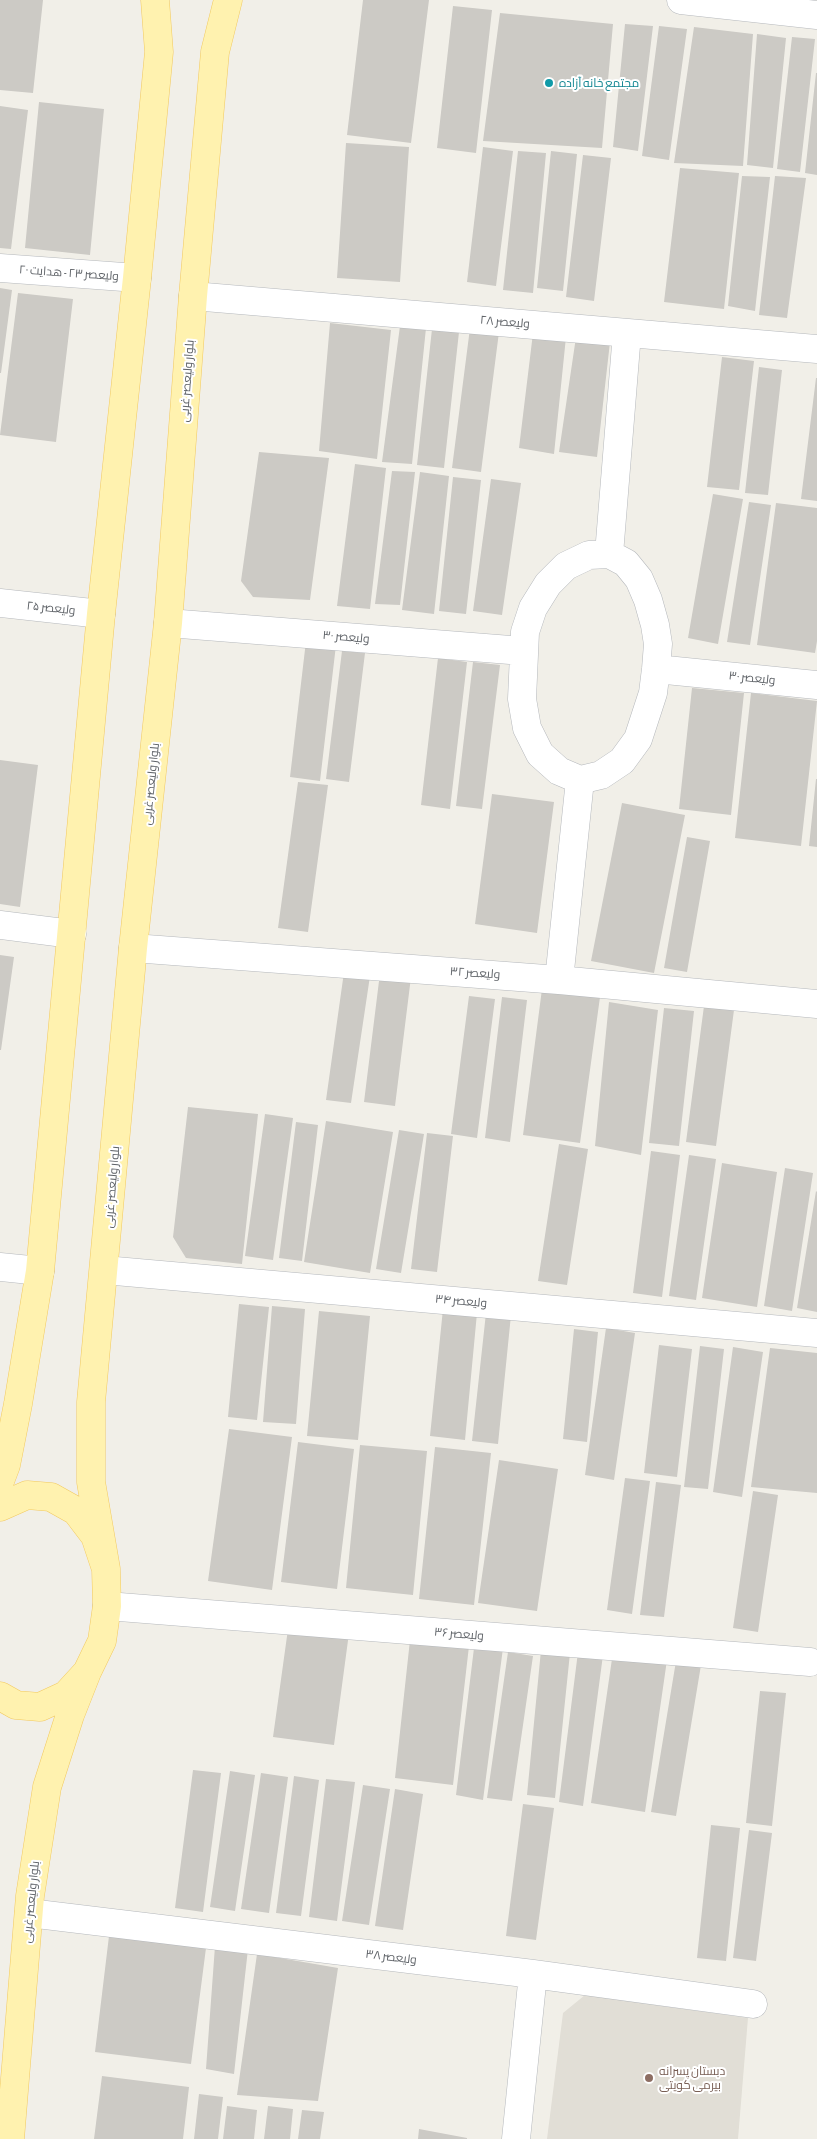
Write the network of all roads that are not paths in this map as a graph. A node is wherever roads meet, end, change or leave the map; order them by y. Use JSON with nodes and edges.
{"nodes":[{"id":1,"x":155,"y":0,"type":"edge"},
{"id":2,"x":228,"y":0,"type":"edge"},
{"id":3,"x":681,"y":0,"type":"edge"},
{"id":4,"x":817,"y":15,"type":"edge"},
{"id":5,"x":0,"y":268,"type":"edge"},
{"id":6,"x":137,"y":278,"type":"junction"},
{"id":7,"x":193,"y":296,"type":"junction"},
{"id":8,"x":627,"y":333,"type":"junction"},
{"id":9,"x":817,"y":349,"type":"edge"},
{"id":10,"x":609,"y":554,"type":"junction"},
{"id":11,"x":0,"y":603,"type":"edge"},
{"id":12,"x":101,"y":614,"type":"junction"},
{"id":13,"x":168,"y":623,"type":"junction"},
{"id":14,"x":523,"y":651,"type":"junction"},
{"id":15,"x":656,"y":669,"type":"junction"},
{"id":16,"x":817,"y":685,"type":"edge"},
{"id":17,"x":580,"y":780,"type":"junction"},
{"id":18,"x":0,"y":925,"type":"edge"},
{"id":19,"x":72,"y":934,"type":"junction"},
{"id":20,"x":134,"y":948,"type":"junction"},
{"id":21,"x":558,"y":980,"type":"junction"},
{"id":22,"x":817,"y":1004,"type":"edge"},
{"id":23,"x":0,"y":1267,"type":"edge"},
{"id":24,"x":104,"y":1270,"type":"junction"},
{"id":25,"x":40,"y":1271,"type":"junction"},
{"id":26,"x":817,"y":1333,"type":"edge"},
{"id":27,"x":0,"y":1481,"type":"edge"},
{"id":28,"x":0,"y":1507,"type":"edge"},
{"id":29,"x":106,"y":1569,"type":"junction"},
{"id":30,"x":107,"y":1606,"type":"junction"},
{"id":31,"x":810,"y":1662,"type":"dead end"},
{"id":32,"x":87,"y":1672,"type":"junction"},
{"id":33,"x":0,"y":1696,"type":"edge"},
{"id":34,"x":29,"y":1913,"type":"junction"},
{"id":35,"x":532,"y":1974,"type":"junction"},
{"id":36,"x":753,"y":2004,"type":"dead end"},
{"id":37,"x":10,"y":2139,"type":"edge"},
{"id":38,"x":516,"y":2139,"type":"edge"}],
"edges":[{"from":1,"to":6,"type":"main road"},
{"from":2,"to":7,"type":"main road","name":"بلوار ولیعصر غربی"},
{"from":3,"to":4,"type":"street"},
{"from":5,"to":6,"type":"street","name":"ولیعصر ۲۳ - هدایت ۲۰"},
{"from":6,"to":12,"type":"main road"},
{"from":7,"to":8,"type":"street","name":"ولیعصر ۲۸"},
{"from":7,"to":13,"type":"main road","name":"بلوار ولیعصر غربی"},
{"from":8,"to":9,"type":"street","name":"ولیعصر ۲۸"},
{"from":8,"to":10,"type":"street"},
{"from":10,"to":14,"type":"street"},
{"from":10,"to":15,"type":"street"},
{"from":11,"to":12,"type":"street","name":"ولیعصر ۲۵"},
{"from":12,"to":19,"type":"main road"},
{"from":13,"to":14,"type":"street","name":"ولیعصر ۳۰"},
{"from":13,"to":20,"type":"main road","name":"بلوار ولیعصر غربی"},
{"from":14,"to":17,"type":"street"},
{"from":15,"to":16,"type":"street","name":"ولیعصر ۳۰"},
{"from":15,"to":17,"type":"street"},
{"from":17,"to":21,"type":"street"},
{"from":18,"to":19,"type":"street"},
{"from":19,"to":25,"type":"main road"},
{"from":20,"to":21,"type":"street","name":"ولیعصر ۳۲"},
{"from":20,"to":24,"type":"main road","name":"بلوار ولیعصر غربی"},
{"from":21,"to":22,"type":"street","name":"ولیعصر ۳۲"},
{"from":23,"to":25,"type":"street"},
{"from":24,"to":26,"type":"street","name":"ولیعصر ۳۴"},
{"from":24,"to":29,"type":"main road","name":"بلوار ولیعصر غربی"},
{"from":25,"to":27,"type":"main road"},
{"from":28,"to":29,"type":"main road"},
{"from":29,"to":30,"type":"main road"},
{"from":30,"to":31,"type":"street","name":"ولیعصر ۳۶"},
{"from":30,"to":32,"type":"main road"},
{"from":32,"to":33,"type":"main road"},
{"from":32,"to":34,"type":"main road","name":"بلوار ولیعصر غربی"},
{"from":34,"to":35,"type":"street","name":"ولیعصر ۳۸"},
{"from":34,"to":37,"type":"main road","name":"بلوار ولیعصر غربی"},
{"from":35,"to":36,"type":"street","name":"ولیعصر ۳۸"},
{"from":35,"to":38,"type":"street"}]}
